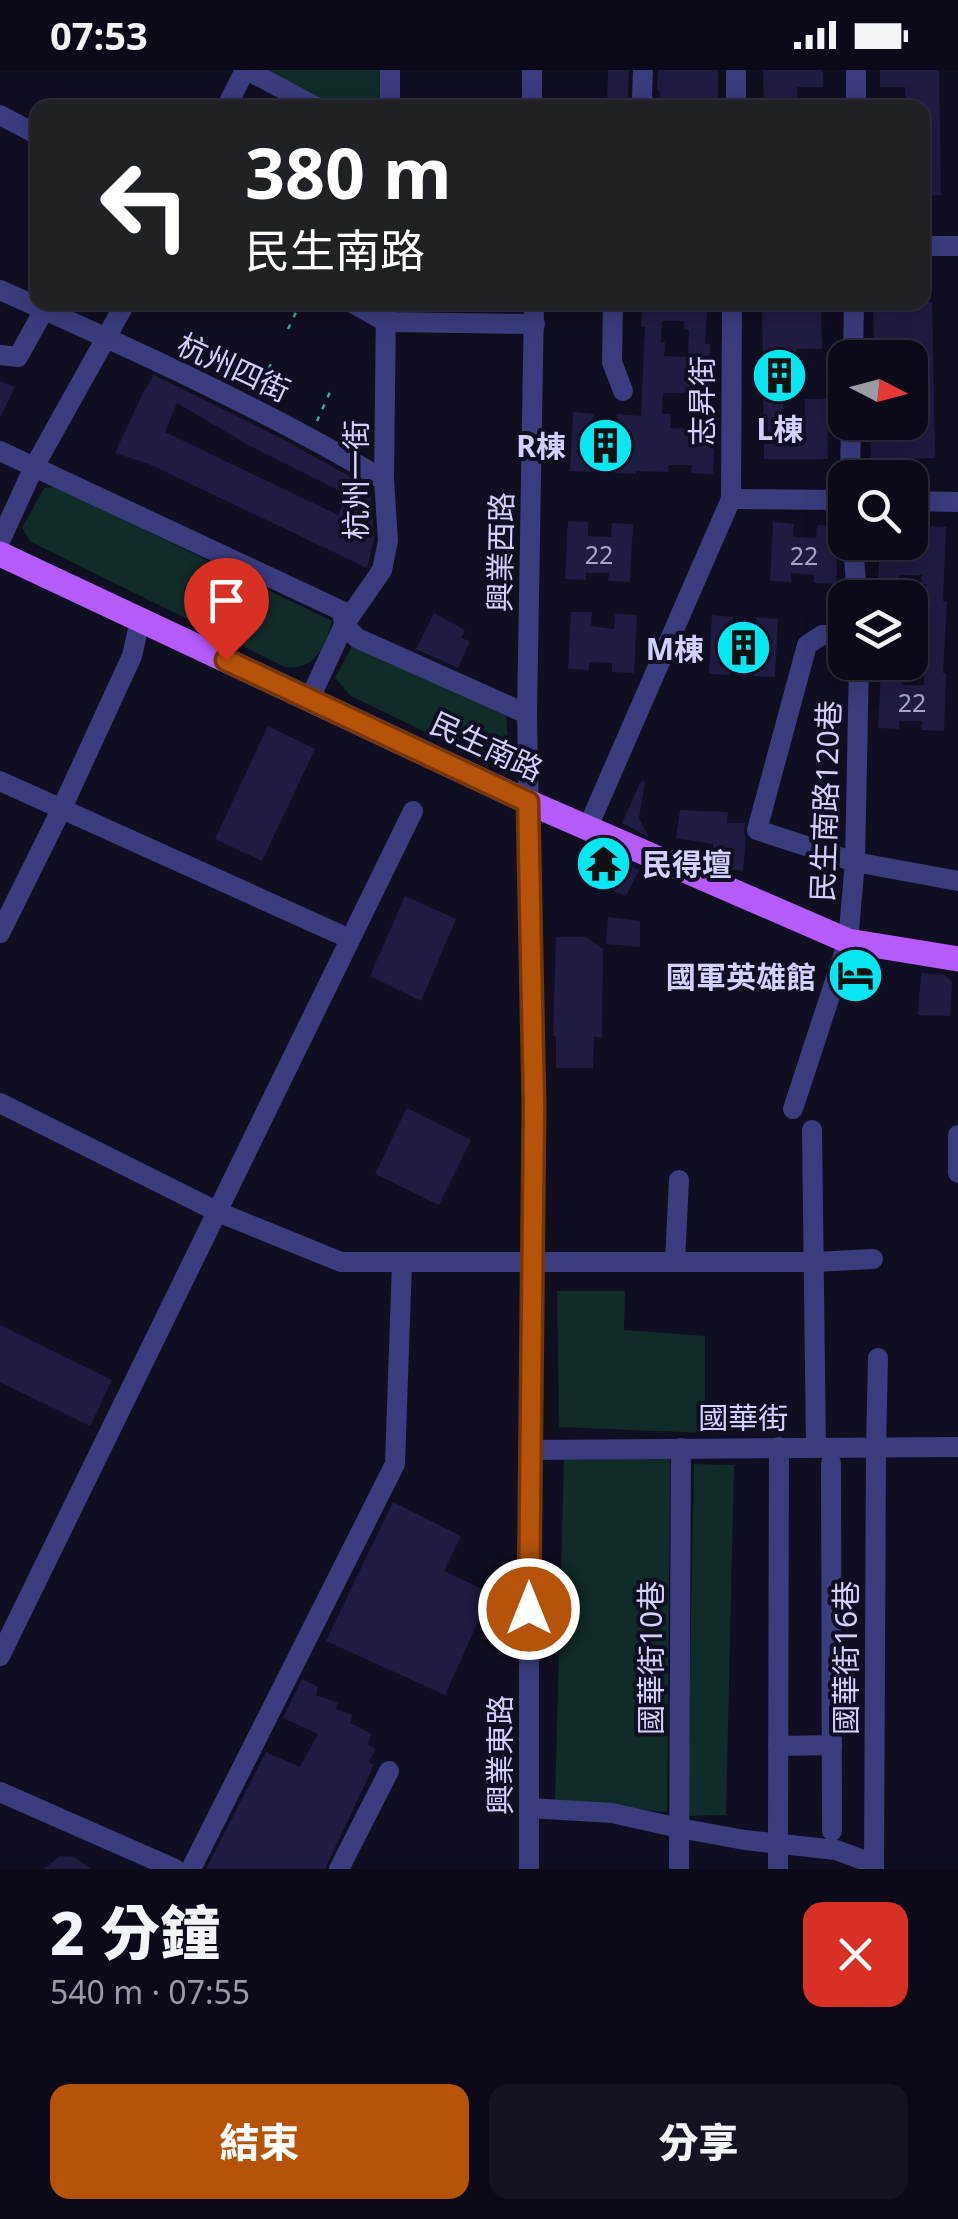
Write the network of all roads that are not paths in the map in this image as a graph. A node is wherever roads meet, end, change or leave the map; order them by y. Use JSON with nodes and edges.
{"nodes":[{"id":1,"x":246,"y":70,"type":"edge"},
{"id":2,"x":390,"y":70,"type":"edge"},
{"id":3,"x":532,"y":70,"type":"edge"},
{"id":4,"x":643,"y":70,"type":"edge"},
{"id":5,"x":736,"y":70,"type":"edge"},
{"id":6,"x":856,"y":70,"type":"edge"},
{"id":7,"x":230,"y":100,"type":"edge"},
{"id":8,"x":303,"y":100,"type":"edge"},
{"id":9,"x":390,"y":100,"type":"edge"},
{"id":10,"x":532,"y":100,"type":"edge"},
{"id":11,"x":643,"y":100,"type":"edge"},
{"id":12,"x":736,"y":100,"type":"edge"},
{"id":13,"x":856,"y":100,"type":"edge"},
{"id":14,"x":0,"y":115,"type":"edge"},
{"id":15,"x":30,"y":131,"type":"edge"},
{"id":16,"x":930,"y":246,"type":"edge"},
{"id":17,"x":958,"y":246,"type":"edge"},
{"id":18,"x":0,"y":290,"type":"edge"},
{"id":19,"x":30,"y":304,"type":"edge"},
{"id":20,"x":44,"y":310,"type":"joint"},
{"id":21,"x":122,"y":310,"type":"edge"},
{"id":22,"x":534,"y":310,"type":"edge"},
{"id":23,"x":613,"y":310,"type":"edge"},
{"id":24,"x":732,"y":310,"type":"edge"},
{"id":25,"x":854,"y":310,"type":"edge"},
{"id":26,"x":386,"y":312,"type":"edge"},
{"id":27,"x":535,"y":324,"type":"junction"},
{"id":28,"x":106,"y":340,"type":"junction"},
{"id":29,"x":853,"y":340,"type":"edge"},
{"id":30,"x":0,"y":355,"type":"edge"},
{"id":31,"x":624,"y":391,"type":"dead end"},
{"id":32,"x":0,"y":451,"type":"edge"},
{"id":33,"x":34,"y":467,"type":"junction"},
{"id":34,"x":384,"y":480,"type":"junction"},
{"id":35,"x":730,"y":499,"type":"junction"},
{"id":36,"x":828,"y":500,"type":"edge"},
{"id":37,"x":928,"y":501,"type":"edge"},
{"id":38,"x":958,"y":502,"type":"edge"},
{"id":39,"x":0,"y":541,"type":"edge"},
{"id":40,"x":0,"y":554,"type":"edge"},
{"id":41,"x":140,"y":620,"type":"junction"},
{"id":42,"x":344,"y":625,"type":"junction"},
{"id":43,"x":828,"y":635,"type":"edge"},
{"id":44,"x":859,"y":680,"type":"edge"},
{"id":45,"x":310,"y":698,"type":"junction"},
{"id":46,"x":527,"y":714,"type":"junction"},
{"id":47,"x":0,"y":781,"type":"edge"},
{"id":48,"x":528,"y":802,"type":"junction"},
{"id":49,"x":62,"y":808,"type":"junction"},
{"id":50,"x":413,"y":811,"type":"dead end"},
{"id":51,"x":588,"y":828,"type":"junction"},
{"id":52,"x":622,"y":842,"type":"junction"},
{"id":53,"x":855,"y":862,"type":"junction"},
{"id":54,"x":606,"y":879,"type":"dead end"},
{"id":55,"x":958,"y":881,"type":"edge"},
{"id":56,"x":0,"y":932,"type":"edge"},
{"id":57,"x":350,"y":938,"type":"junction"},
{"id":58,"x":848,"y":942,"type":"junction"},
{"id":59,"x":958,"y":959,"type":"edge"},
{"id":60,"x":0,"y":1103,"type":"edge"},
{"id":61,"x":793,"y":1108,"type":"dead end"},
{"id":62,"x":812,"y":1130,"type":"dead end"},
{"id":63,"x":958,"y":1135,"type":"edge"},
{"id":64,"x":958,"y":1173,"type":"edge"},
{"id":65,"x":679,"y":1180,"type":"dead end"},
{"id":66,"x":218,"y":1212,"type":"junction"},
{"id":67,"x":874,"y":1259,"type":"dead end"},
{"id":68,"x":532,"y":1261,"type":"junction"},
{"id":69,"x":675,"y":1261,"type":"junction"},
{"id":70,"x":402,"y":1262,"type":"junction"},
{"id":71,"x":814,"y":1262,"type":"junction"},
{"id":72,"x":878,"y":1358,"type":"dead end"},
{"id":73,"x":780,"y":1447,"type":"junction"},
{"id":74,"x":816,"y":1447,"type":"junction"},
{"id":75,"x":876,"y":1447,"type":"junction"},
{"id":76,"x":958,"y":1447,"type":"edge"},
{"id":77,"x":681,"y":1448,"type":"junction"},
{"id":78,"x":529,"y":1450,"type":"junction"},
{"id":79,"x":831,"y":1463,"type":"dead end"},
{"id":80,"x":0,"y":1656,"type":"edge"},
{"id":81,"x":832,"y":1745,"type":"junction"},
{"id":82,"x":778,"y":1746,"type":"junction"},
{"id":83,"x":389,"y":1771,"type":"dead end"},
{"id":84,"x":0,"y":1792,"type":"edge"},
{"id":85,"x":529,"y":1808,"type":"junction"},
{"id":86,"x":679,"y":1828,"type":"junction"},
{"id":87,"x":832,"y":1831,"type":"dead end"},
{"id":88,"x":778,"y":1839,"type":"junction"},
{"id":89,"x":874,"y":1866,"type":"edge"},
{"id":90,"x":175,"y":1869,"type":"edge"},
{"id":91,"x":191,"y":1869,"type":"edge"},
{"id":92,"x":340,"y":1869,"type":"edge"},
{"id":93,"x":529,"y":1869,"type":"edge"},
{"id":94,"x":678,"y":1869,"type":"edge"},
{"id":95,"x":778,"y":1869,"type":"edge"}],
"edges":[{"from":1,"to":7,"type":"street"},
{"from":1,"to":8,"type":"street"},
{"from":2,"to":9,"type":"street"},
{"from":3,"to":10,"type":"street"},
{"from":4,"to":11,"type":"street"},
{"from":5,"to":12,"type":"street"},
{"from":6,"to":13,"type":"street"},
{"from":14,"to":15,"type":"street"},
{"from":16,"to":17,"type":"street"},
{"from":18,"to":19,"type":"street","name":"杭州四街"},
{"from":20,"to":28,"type":"street","name":"杭州四街"},
{"from":20,"to":30,"type":"street"},
{"from":21,"to":28,"type":"street"},
{"from":22,"to":27,"type":"street","name":"興業西路"},
{"from":23,"to":31,"type":"street"},
{"from":24,"to":35,"type":"street","name":"志昇街"},
{"from":25,"to":29,"type":"street"},
{"from":26,"to":27,"type":"street"},
{"from":26,"to":34,"type":"street","name":"杭州一街"},
{"from":27,"to":46,"type":"street","name":"興業西路"},
{"from":28,"to":33,"type":"street"},
{"from":28,"to":34,"type":"street","name":"杭州四街"},
{"from":32,"to":33,"type":"street"},
{"from":33,"to":39,"type":"street"},
{"from":33,"to":42,"type":"street"},
{"from":34,"to":42,"type":"street","name":"杭州一街"},
{"from":35,"to":36,"type":"street"},
{"from":35,"to":51,"type":"street"},
{"from":37,"to":38,"type":"street"},
{"from":40,"to":41,"type":"main road","name":"民生南路"},
{"from":41,"to":45,"type":"main road","name":"民生南路"},
{"from":41,"to":49,"type":"street"},
{"from":42,"to":45,"type":"street","name":"杭州一街"},
{"from":42,"to":46,"type":"street"},
{"from":43,"to":53,"type":"street"},
{"from":44,"to":53,"type":"street","name":"民生南路120巷"},
{"from":45,"to":48,"type":"main road","name":"民生南路"},
{"from":46,"to":48,"type":"street","name":"興業西路"},
{"from":47,"to":49,"type":"street"},
{"from":48,"to":51,"type":"main road","name":"民生南路"},
{"from":48,"to":68,"type":"street","name":"興業東路"},
{"from":49,"to":56,"type":"street"},
{"from":49,"to":57,"type":"street"},
{"from":50,"to":57,"type":"street"},
{"from":51,"to":52,"type":"main road","name":"民生南路"},
{"from":52,"to":54,"type":"street"},
{"from":52,"to":58,"type":"main road","name":"民生南路"},
{"from":53,"to":55,"type":"street"},
{"from":53,"to":58,"type":"street","name":"民生南路120巷"},
{"from":57,"to":66,"type":"street"},
{"from":58,"to":59,"type":"main road","name":"民生南路"},
{"from":58,"to":61,"type":"street","name":"民生南路120巷"},
{"from":60,"to":66,"type":"street"},
{"from":62,"to":71,"type":"street"},
{"from":63,"to":64,"type":"street"},
{"from":65,"to":69,"type":"street"},
{"from":66,"to":70,"type":"street"},
{"from":66,"to":80,"type":"street"},
{"from":67,"to":71,"type":"street"},
{"from":68,"to":69,"type":"street"},
{"from":68,"to":70,"type":"street"},
{"from":68,"to":78,"type":"street","name":"興業東路"},
{"from":69,"to":71,"type":"street"},
{"from":70,"to":91,"type":"street"},
{"from":71,"to":74,"type":"street"},
{"from":72,"to":75,"type":"street","name":"國華街16巷"},
{"from":73,"to":74,"type":"street","name":"國華街"},
{"from":73,"to":77,"type":"street","name":"國華街"},
{"from":73,"to":82,"type":"street"},
{"from":74,"to":75,"type":"street","name":"國華街"},
{"from":75,"to":76,"type":"street","name":"國華街"},
{"from":75,"to":89,"type":"street","name":"國華街16巷"},
{"from":77,"to":78,"type":"street","name":"國華街"},
{"from":77,"to":86,"type":"street","name":"國華街10巷"},
{"from":78,"to":85,"type":"street","name":"興業東路"},
{"from":79,"to":81,"type":"street"},
{"from":81,"to":82,"type":"street"},
{"from":81,"to":87,"type":"street"},
{"from":82,"to":88,"type":"street"},
{"from":83,"to":92,"type":"street"},
{"from":84,"to":90,"type":"street"},
{"from":85,"to":86,"type":"street"},
{"from":85,"to":93,"type":"street","name":"興業東路"},
{"from":86,"to":88,"type":"street"},
{"from":86,"to":94,"type":"street","name":"國華街10巷"},
{"from":88,"to":89,"type":"street"},
{"from":88,"to":95,"type":"street"}]}
